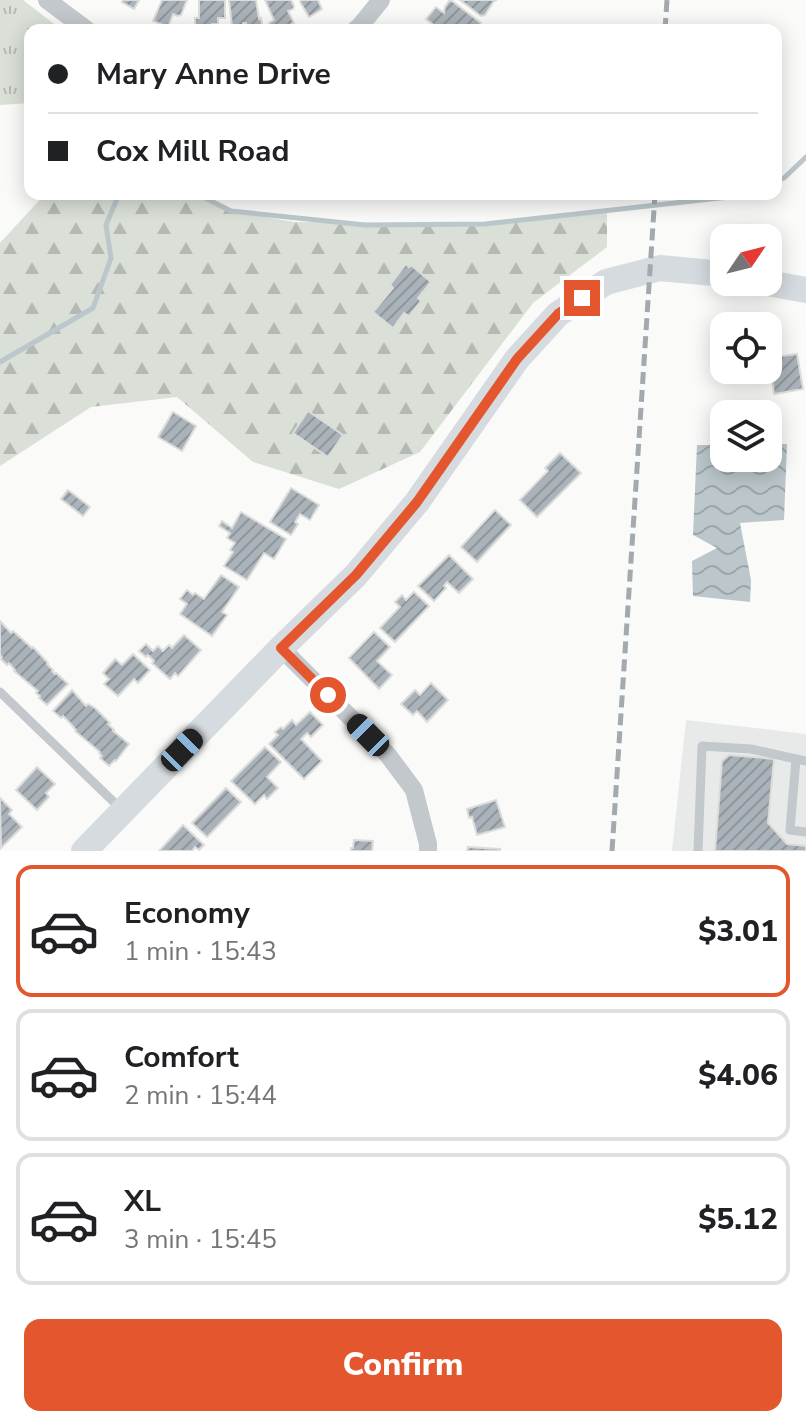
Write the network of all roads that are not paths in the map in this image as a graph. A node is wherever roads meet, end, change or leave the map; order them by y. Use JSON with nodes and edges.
{"nodes":[{"id":1,"x":47,"y":0,"type":"edge"},
{"id":2,"x":381,"y":0,"type":"edge"},
{"id":3,"x":79,"y":24,"type":"edge"},
{"id":4,"x":362,"y":24,"type":"edge"},
{"id":5,"x":710,"y":273,"type":"edge"},
{"id":6,"x":782,"y":286,"type":"edge"},
{"id":7,"x":806,"y":290,"type":"edge"},
{"id":8,"x":281,"y":648,"type":"junction"},
{"id":9,"x":0,"y":692,"type":"edge"},
{"id":10,"x":801,"y":760,"type":"edge"},
{"id":11,"x":123,"y":811,"type":"junction"},
{"id":12,"x":806,"y":832,"type":"edge"},
{"id":13,"x":84,"y":851,"type":"edge"},
{"id":14,"x":428,"y":851,"type":"edge"},
{"id":15,"x":698,"y":851,"type":"edge"}],
"edges":[{"from":1,"to":3,"type":"street"},
{"from":2,"to":4,"type":"street"},
{"from":5,"to":8,"type":"street"},
{"from":6,"to":7,"type":"street"},
{"from":8,"to":11,"type":"street"},
{"from":8,"to":14,"type":"street"},
{"from":9,"to":11,"type":"lane"},
{"from":10,"to":12,"type":"lane"},
{"from":10,"to":15,"type":"lane"},
{"from":11,"to":13,"type":"street"}]}
